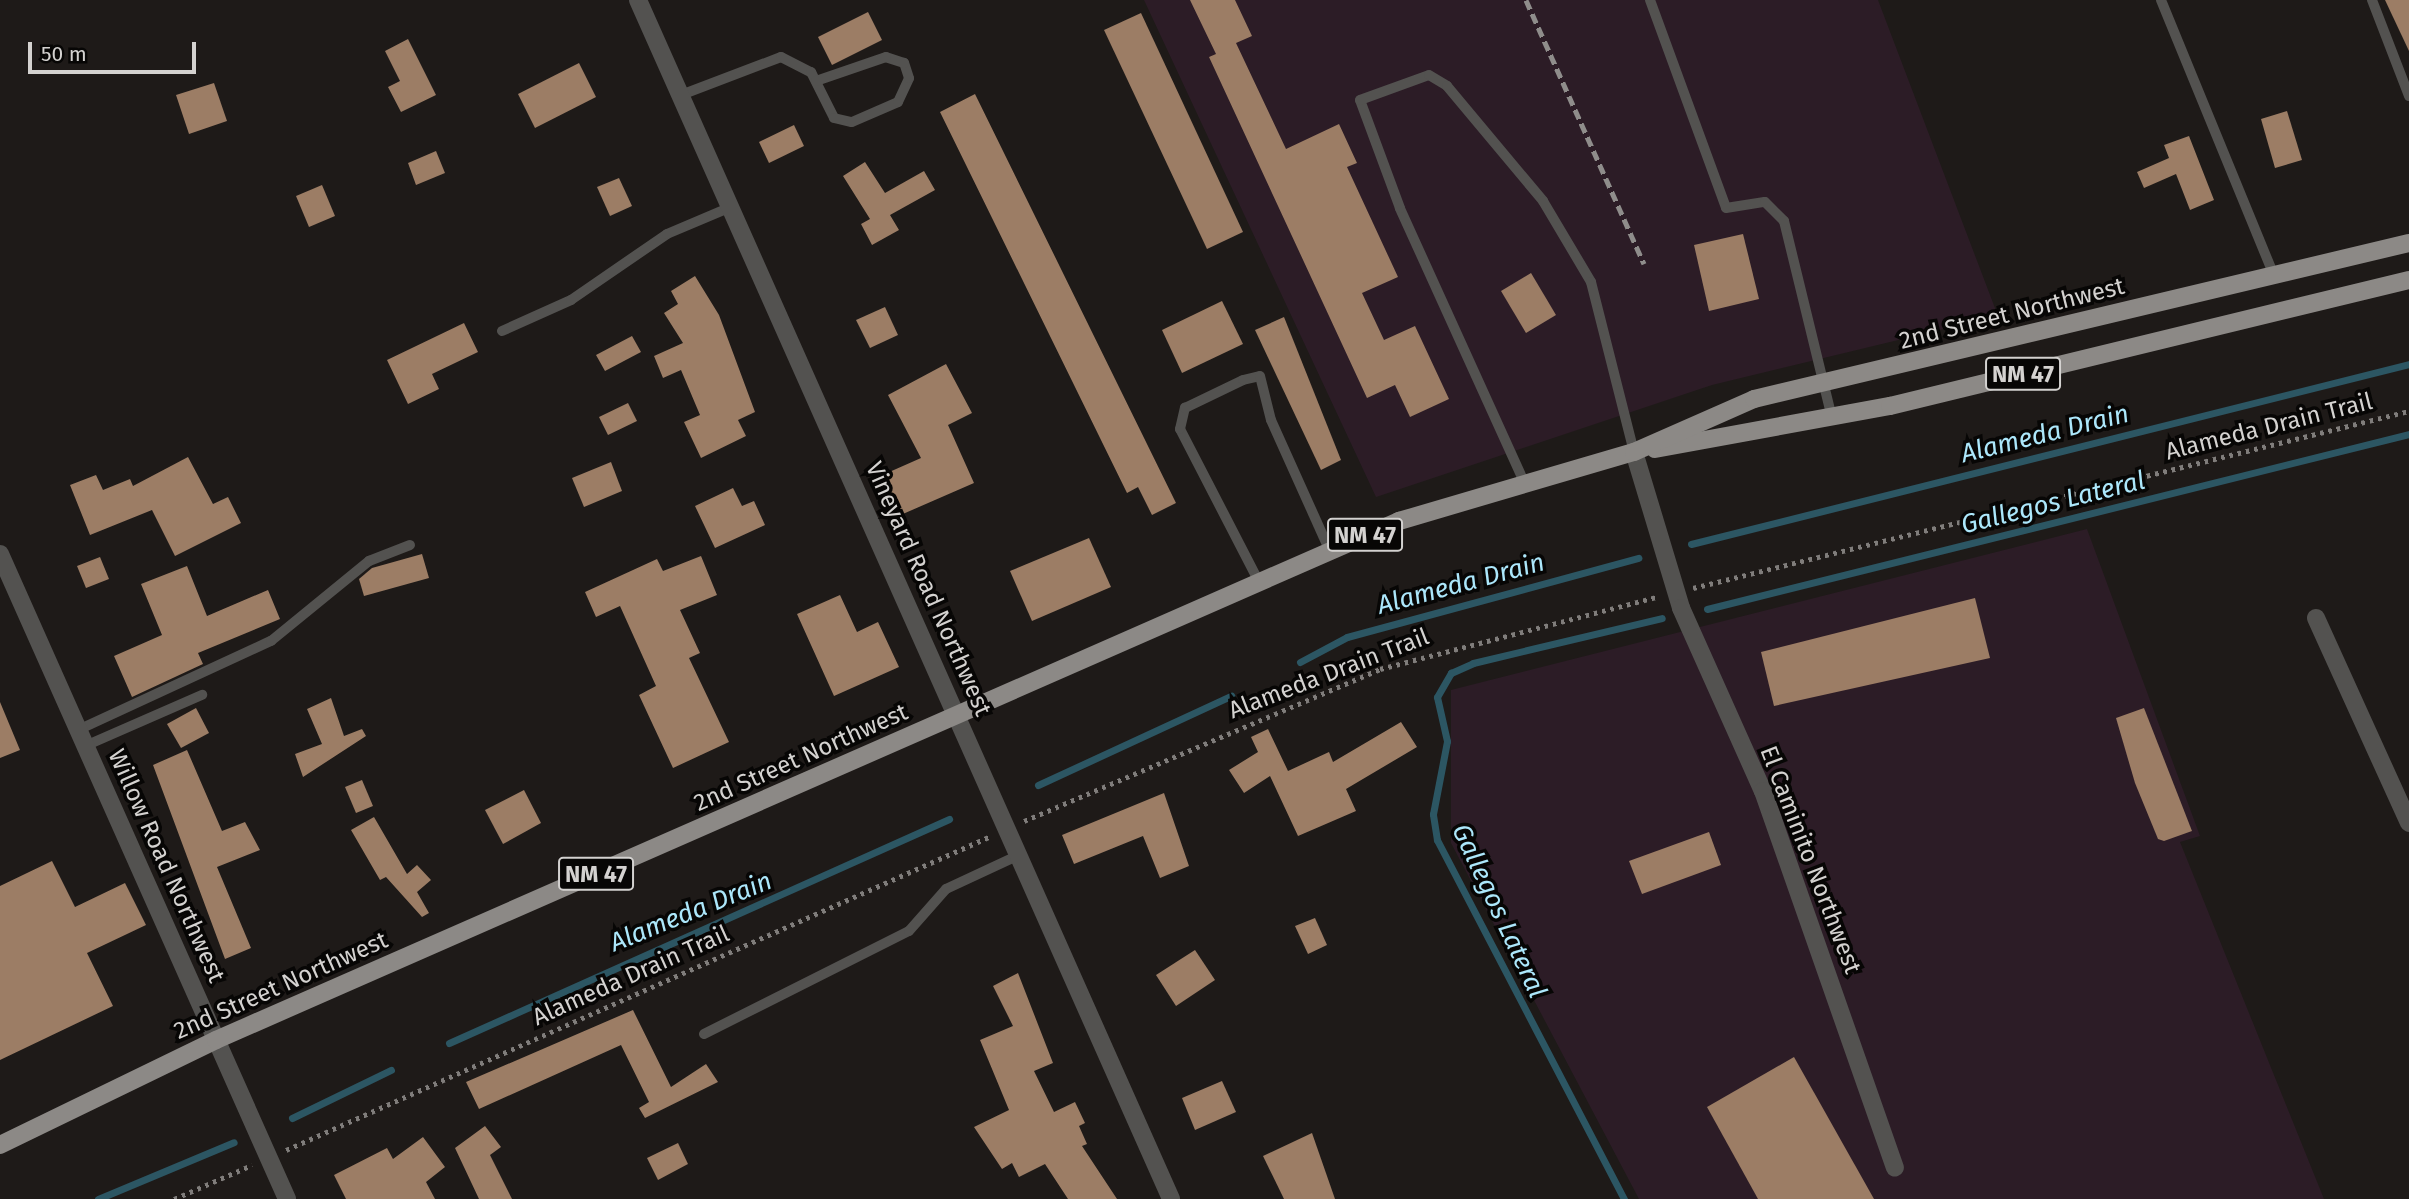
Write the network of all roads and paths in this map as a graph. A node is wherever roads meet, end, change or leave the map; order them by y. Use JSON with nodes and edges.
{"nodes":[{"id":1,"x":638,"y":0,"type":"edge"},
{"id":2,"x":1650,"y":0,"type":"edge"},
{"id":3,"x":2161,"y":0,"type":"edge"},
{"id":4,"x":2372,"y":0,"type":"edge"},
{"id":5,"x":816,"y":81,"type":"junction"},
{"id":6,"x":681,"y":95,"type":"junction"},
{"id":7,"x":2409,"y":96,"type":"edge"},
{"id":8,"x":731,"y":207,"type":"junction"},
{"id":9,"x":2409,"y":243,"type":"edge"},
{"id":10,"x":2274,"y":276,"type":"junction"},
{"id":11,"x":2409,"y":280,"type":"edge"},
{"id":12,"x":502,"y":331,"type":"dead end"},
{"id":13,"x":1820,"y":384,"type":"junction"},
{"id":14,"x":2409,"y":411,"type":"edge"},
{"id":15,"x":1832,"y":418,"type":"junction"},
{"id":16,"x":1634,"y":452,"type":"junction"},
{"id":17,"x":1525,"y":484,"type":"junction"},
{"id":18,"x":410,"y":545,"type":"dead end"},
{"id":19,"x":1329,"y":549,"type":"junction"},
{"id":20,"x":0,"y":554,"type":"edge"},
{"id":21,"x":1258,"y":580,"type":"junction"},
{"id":22,"x":1689,"y":589,"type":"dead end"},
{"id":23,"x":1660,"y":597,"type":"dead end"},
{"id":24,"x":2316,"y":618,"type":"dead end"},
{"id":25,"x":202,"y":695,"type":"dead end"},
{"id":26,"x":958,"y":716,"type":"junction"},
{"id":27,"x":82,"y":738,"type":"junction"},
{"id":28,"x":1024,"y":821,"type":"dead end"},
{"id":29,"x":2409,"y":823,"type":"edge"},
{"id":30,"x":990,"y":836,"type":"dead end"},
{"id":31,"x":1019,"y":855,"type":"junction"},
{"id":32,"x":704,"y":1034,"type":"dead end"},
{"id":33,"x":216,"y":1040,"type":"junction"},
{"id":34,"x":0,"y":1144,"type":"edge"},
{"id":35,"x":286,"y":1150,"type":"dead end"},
{"id":36,"x":252,"y":1165,"type":"dead end"},
{"id":37,"x":1895,"y":1168,"type":"dead end"},
{"id":38,"x":174,"y":1199,"type":"edge"},
{"id":39,"x":287,"y":1199,"type":"edge"},
{"id":40,"x":1171,"y":1199,"type":"edge"}],
"edges":[{"from":1,"to":6,"type":"street","name":"Vineyard Road Northwest"},
{"from":2,"to":13,"type":"lane"},
{"from":3,"to":10,"type":"lane"},
{"from":4,"to":7,"type":"lane"},
{"from":5,"to":5,"type":"lane"},
{"from":5,"to":6,"type":"lane"},
{"from":6,"to":8,"type":"street","name":"Vineyard Road Northwest"},
{"from":8,"to":12,"type":"lane"},
{"from":8,"to":26,"type":"street","name":"Vineyard Road Northwest"},
{"from":9,"to":10,"type":"main road","name":"2nd Street Northwest","number":"NM 47"},
{"from":10,"to":13,"type":"main road","name":"2nd Street Northwest","number":"NM 47"},
{"from":11,"to":15,"type":"main road","name":"2nd Street Northwest","number":"NM 47"},
{"from":13,"to":15,"type":"lane"},
{"from":13,"to":16,"type":"main road","name":"2nd Street Northwest","number":"NM 47"},
{"from":14,"to":22,"type":"path","name":"Alameda Drain Trail"},
{"from":15,"to":16,"type":"main road","name":"2nd Street Northwest","number":"NM 47"},
{"from":16,"to":17,"type":"main road","name":"2nd Street Northwest","number":"NM 47"},
{"from":16,"to":17,"type":"lane"},
{"from":16,"to":37,"type":"street","name":"El Caminito Northwest"},
{"from":17,"to":19,"type":"main road","name":"2nd Street Northwest","number":"NM 47"},
{"from":18,"to":27,"type":"lane"},
{"from":19,"to":21,"type":"main road","name":"2nd Street Northwest","number":"NM 47"},
{"from":19,"to":21,"type":"lane"},
{"from":20,"to":27,"type":"street","name":"Willow Road Northwest"},
{"from":21,"to":26,"type":"main road","name":"2nd Street Northwest","number":"NM 47"},
{"from":23,"to":28,"type":"path","name":"Alameda Drain Trail"},
{"from":24,"to":29,"type":"street"},
{"from":25,"to":27,"type":"lane"},
{"from":26,"to":31,"type":"street","name":"Vineyard Road Northwest"},
{"from":26,"to":33,"type":"main road","name":"2nd Street Northwest","number":"NM 47"},
{"from":27,"to":33,"type":"street","name":"Willow Road Northwest"},
{"from":30,"to":35,"type":"path","name":"Alameda Drain Trail"},
{"from":31,"to":32,"type":"lane"},
{"from":31,"to":40,"type":"street","name":"Vineyard Road Northwest"},
{"from":33,"to":34,"type":"main road","name":"2nd Street Northwest","number":"NM 47"},
{"from":33,"to":39,"type":"street","name":"Willow Road Northwest"},
{"from":36,"to":38,"type":"path"}]}
